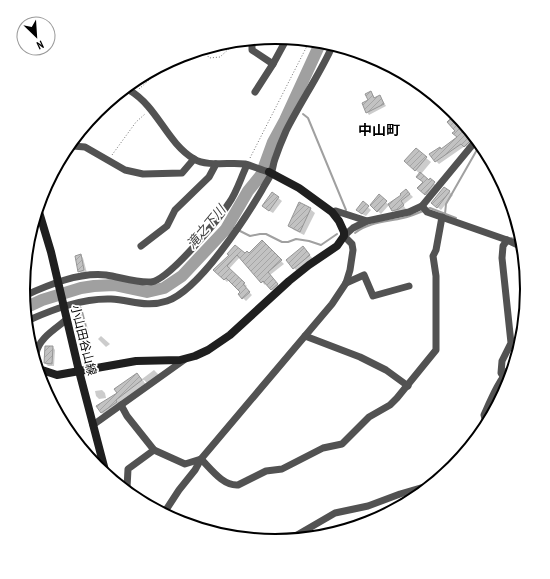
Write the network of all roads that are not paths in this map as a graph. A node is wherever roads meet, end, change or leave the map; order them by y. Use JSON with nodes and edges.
{"nodes":[{"id":1,"x":284,"y":45,"type":"edge"},
{"id":2,"x":252,"y":46,"type":"edge"},
{"id":3,"x":330,"y":51,"type":"edge"},
{"id":4,"x":273,"y":64,"type":"junction"},
{"id":5,"x":132,"y":91,"type":"edge"},
{"id":6,"x":255,"y":92,"type":"dead end"},
{"id":7,"x":473,"y":145,"type":"edge"},
{"id":8,"x":76,"y":146,"type":"edge"},
{"id":9,"x":194,"y":159,"type":"junction"},
{"id":10,"x":216,"y":164,"type":"junction"},
{"id":11,"x":249,"y":165,"type":"junction"},
{"id":12,"x":270,"y":173,"type":"junction"},
{"id":13,"x":424,"y":209,"type":"junction"},
{"id":14,"x":332,"y":212,"type":"junction"},
{"id":15,"x":442,"y":216,"type":"junction"},
{"id":16,"x":40,"y":219,"type":"edge"},
{"id":17,"x":367,"y":221,"type":"junction"},
{"id":18,"x":344,"y":236,"type":"junction"},
{"id":19,"x":507,"y":240,"type":"junction"},
{"id":20,"x":515,"y":244,"type":"edge"},
{"id":21,"x":141,"y":246,"type":"dead end"},
{"id":22,"x":58,"y":283,"type":"junction"},
{"id":23,"x":346,"y":283,"type":"junction"},
{"id":24,"x":409,"y":286,"type":"dead end"},
{"id":25,"x":30,"y":294,"type":"edge"},
{"id":26,"x":63,"y":305,"type":"junction"},
{"id":27,"x":32,"y":319,"type":"edge"},
{"id":28,"x":66,"y":320,"type":"junction"},
{"id":29,"x":305,"y":336,"type":"junction"},
{"id":30,"x":37,"y":350,"type":"edge"},
{"id":31,"x":184,"y":360,"type":"junction"},
{"id":32,"x":44,"y":370,"type":"edge"},
{"id":33,"x":79,"y":371,"type":"junction"},
{"id":34,"x":503,"y":376,"type":"joint"},
{"id":35,"x":408,"y":386,"type":"junction"},
{"id":36,"x":121,"y":405,"type":"junction"},
{"id":37,"x":484,"y":416,"type":"edge"},
{"id":38,"x":94,"y":425,"type":"junction"},
{"id":39,"x":154,"y":450,"type":"junction"},
{"id":40,"x":201,"y":459,"type":"junction"},
{"id":41,"x":104,"y":465,"type":"edge"},
{"id":42,"x":127,"y":485,"type":"edge"},
{"id":43,"x":417,"y":489,"type":"edge"},
{"id":44,"x":167,"y":509,"type":"edge"},
{"id":45,"x":307,"y":532,"type":"edge"}],
"edges":[{"from":1,"to":4,"type":"street"},
{"from":2,"to":4,"type":"street"},
{"from":3,"to":12,"type":"street"},
{"from":4,"to":6,"type":"street"},
{"from":5,"to":9,"type":"street"},
{"from":7,"to":13,"type":"street"},
{"from":8,"to":9,"type":"street"},
{"from":9,"to":10,"type":"street"},
{"from":10,"to":11,"type":"street"},
{"from":10,"to":21,"type":"street"},
{"from":11,"to":12,"type":"street"},
{"from":11,"to":22,"type":"street"},
{"from":12,"to":14,"type":"street"},
{"from":12,"to":26,"type":"street"},
{"from":13,"to":15,"type":"street"},
{"from":13,"to":17,"type":"street"},
{"from":14,"to":17,"type":"street"},
{"from":14,"to":18,"type":"street"},
{"from":15,"to":19,"type":"street"},
{"from":15,"to":35,"type":"street"},
{"from":16,"to":22,"type":"street","name":"小山田谷山線"},
{"from":17,"to":18,"type":"street"},
{"from":18,"to":23,"type":"street"},
{"from":18,"to":31,"type":"street"},
{"from":19,"to":20,"type":"street"},
{"from":19,"to":34,"type":"street"},
{"from":22,"to":25,"type":"street"},
{"from":22,"to":26,"type":"street","name":"小山田谷山線"},
{"from":23,"to":24,"type":"street"},
{"from":23,"to":29,"type":"street"},
{"from":26,"to":27,"type":"street"},
{"from":26,"to":28,"type":"street","name":"小山田谷山線"},
{"from":28,"to":30,"type":"street"},
{"from":28,"to":33,"type":"street","name":"小山田谷山線"},
{"from":29,"to":35,"type":"street"},
{"from":29,"to":40,"type":"street"},
{"from":31,"to":33,"type":"street"},
{"from":31,"to":36,"type":"street"},
{"from":32,"to":33,"type":"street"},
{"from":33,"to":38,"type":"street","name":"小山田谷山線"},
{"from":34,"to":37,"type":"street"},
{"from":35,"to":40,"type":"street"},
{"from":36,"to":38,"type":"street"},
{"from":36,"to":39,"type":"street"},
{"from":38,"to":41,"type":"street","name":"小山田谷山線"},
{"from":39,"to":40,"type":"street"},
{"from":39,"to":42,"type":"street"},
{"from":40,"to":44,"type":"street"},
{"from":43,"to":45,"type":"street"}]}
